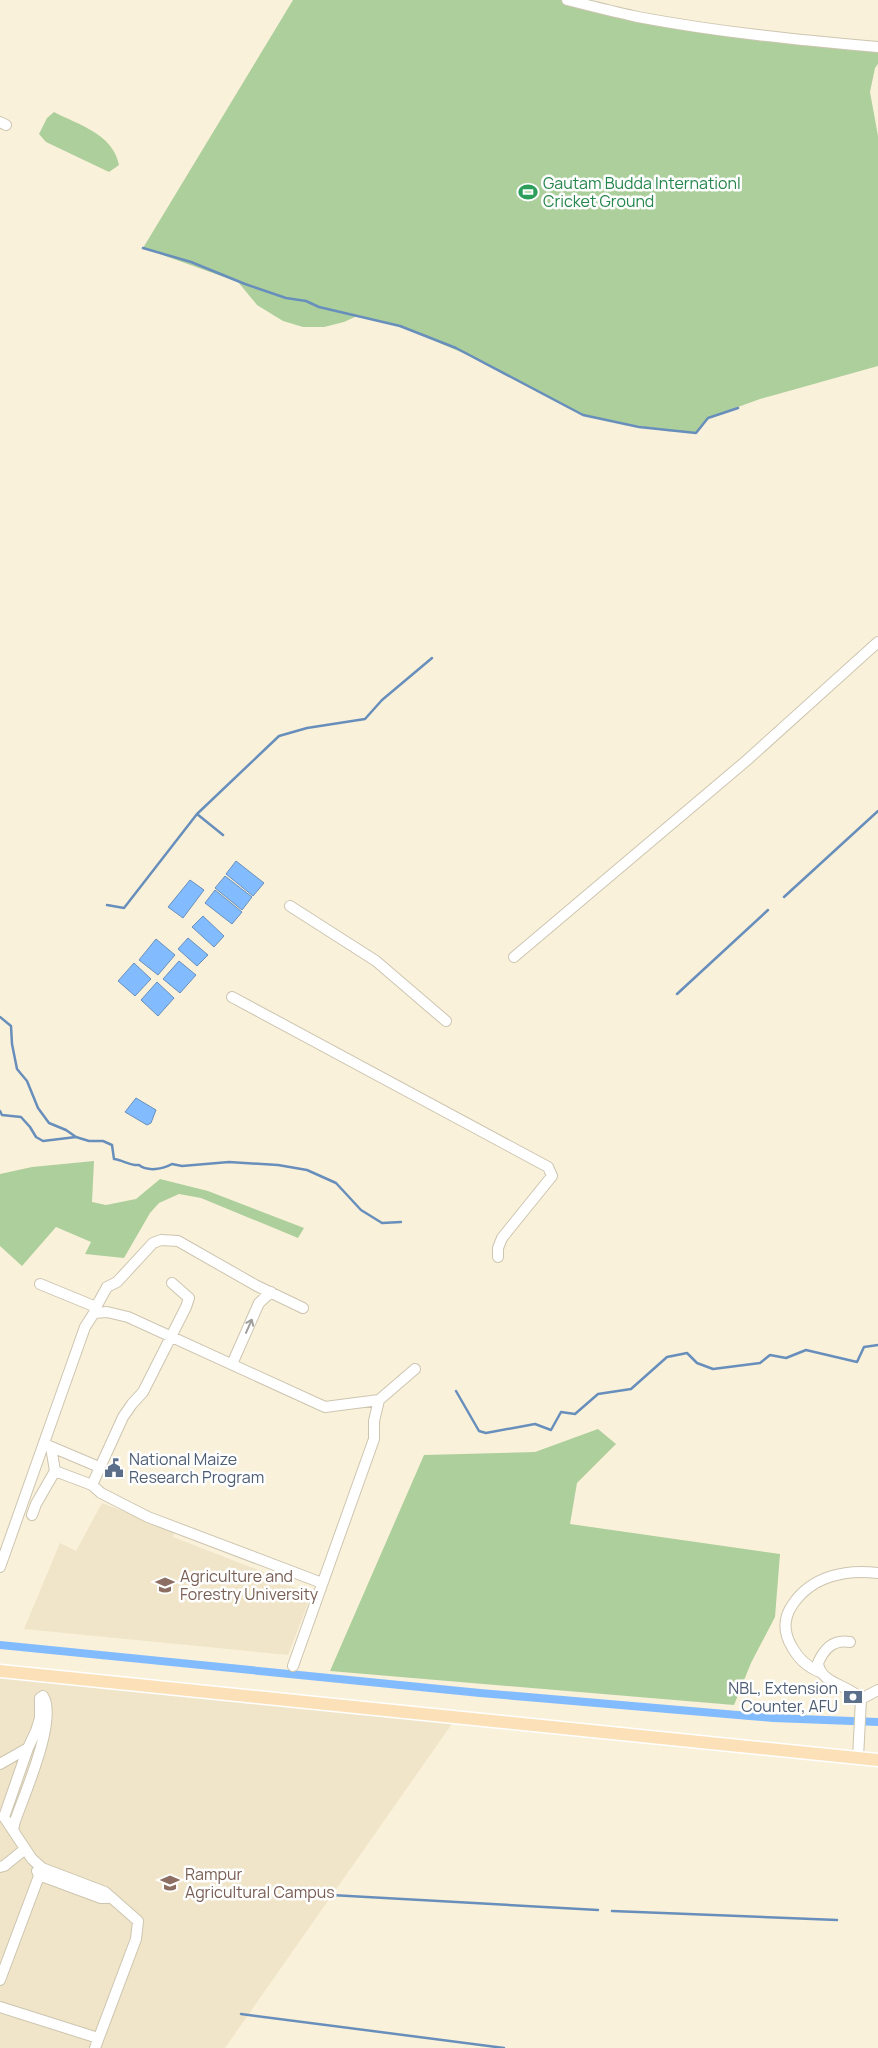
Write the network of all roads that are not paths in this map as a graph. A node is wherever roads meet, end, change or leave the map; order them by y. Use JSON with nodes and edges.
{"nodes":[{"id":1,"x":567,"y":0,"type":"edge"},
{"id":2,"x":878,"y":47,"type":"edge"},
{"id":3,"x":878,"y":642,"type":"edge"},
{"id":4,"x":290,"y":906,"type":"dead end"},
{"id":5,"x":514,"y":957,"type":"dead end"},
{"id":6,"x":232,"y":997,"type":"dead end"},
{"id":7,"x":446,"y":1021,"type":"dead end"},
{"id":8,"x":498,"y":1257,"type":"dead end"},
{"id":9,"x":172,"y":1283,"type":"dead end"},
{"id":10,"x":40,"y":1284,"type":"dead end"},
{"id":11,"x":271,"y":1292,"type":"junction"},
{"id":12,"x":303,"y":1308,"type":"dead end"},
{"id":13,"x":95,"y":1310,"type":"junction"},
{"id":14,"x":171,"y":1337,"type":"junction"},
{"id":15,"x":232,"y":1364,"type":"junction"},
{"id":16,"x":415,"y":1370,"type":"dead end"},
{"id":17,"x":379,"y":1400,"type":"junction"},
{"id":18,"x":48,"y":1445,"type":"junction"},
{"id":19,"x":99,"y":1467,"type":"junction"},
{"id":20,"x":55,"y":1471,"type":"junction"},
{"id":21,"x":92,"y":1485,"type":"junction"},
{"id":22,"x":32,"y":1515,"type":"dead end"},
{"id":23,"x":0,"y":1567,"type":"edge"},
{"id":24,"x":878,"y":1573,"type":"edge"},
{"id":25,"x":322,"y":1583,"type":"junction"},
{"id":26,"x":850,"y":1642,"type":"dead end"},
{"id":27,"x":293,"y":1666,"type":"dead end"},
{"id":28,"x":0,"y":1671,"type":"edge"},
{"id":29,"x":820,"y":1672,"type":"junction"},
{"id":30,"x":877,"y":1691,"type":"edge"},
{"id":31,"x":862,"y":1699,"type":"junction"},
{"id":32,"x":28,"y":1748,"type":"junction"},
{"id":33,"x":858,"y":1758,"type":"junction"},
{"id":34,"x":878,"y":1760,"type":"edge"},
{"id":35,"x":0,"y":1764,"type":"edge"},
{"id":36,"x":2,"y":1818,"type":"edge"},
{"id":37,"x":22,"y":1845,"type":"junction"},
{"id":38,"x":0,"y":1867,"type":"edge"},
{"id":39,"x":40,"y":1872,"type":"junction"},
{"id":40,"x":0,"y":1980,"type":"edge"},
{"id":41,"x":0,"y":2007,"type":"edge"},
{"id":42,"x":97,"y":2043,"type":"edge"}],
"edges":[{"from":1,"to":2,"type":"street"},
{"from":3,"to":5,"type":"street"},
{"from":4,"to":7,"type":"street"},
{"from":6,"to":8,"type":"street"},
{"from":9,"to":14,"type":"street"},
{"from":10,"to":13,"type":"street"},
{"from":11,"to":12,"type":"street"},
{"from":11,"to":13,"type":"street"},
{"from":15,"to":11,"type":"street","one_way":true},
{"from":13,"to":14,"type":"street"},
{"from":13,"to":18,"type":"street"},
{"from":14,"to":15,"type":"street"},
{"from":14,"to":19,"type":"street"},
{"from":15,"to":17,"type":"street"},
{"from":16,"to":17,"type":"street"},
{"from":17,"to":25,"type":"street"},
{"from":18,"to":19,"type":"street"},
{"from":18,"to":20,"type":"street"},
{"from":18,"to":23,"type":"street"},
{"from":19,"to":21,"type":"street"},
{"from":20,"to":21,"type":"street"},
{"from":20,"to":22,"type":"street"},
{"from":21,"to":25,"type":"street"},
{"from":24,"to":29,"type":"street"},
{"from":25,"to":27,"type":"street"},
{"from":26,"to":29,"type":"street"},
{"from":28,"to":33,"type":"main road"},
{"from":29,"to":31,"type":"street"},
{"from":30,"to":31,"type":"street"},
{"from":31,"to":33,"type":"street"},
{"from":32,"to":35,"type":"street"},
{"from":32,"to":36,"type":"street"},
{"from":32,"to":37,"type":"street"},
{"from":33,"to":34,"type":"main road"},
{"from":36,"to":37,"type":"street"},
{"from":37,"to":38,"type":"street"},
{"from":37,"to":39,"type":"street"},
{"from":39,"to":40,"type":"street"},
{"from":39,"to":42,"type":"street"},
{"from":41,"to":42,"type":"street"}]}
